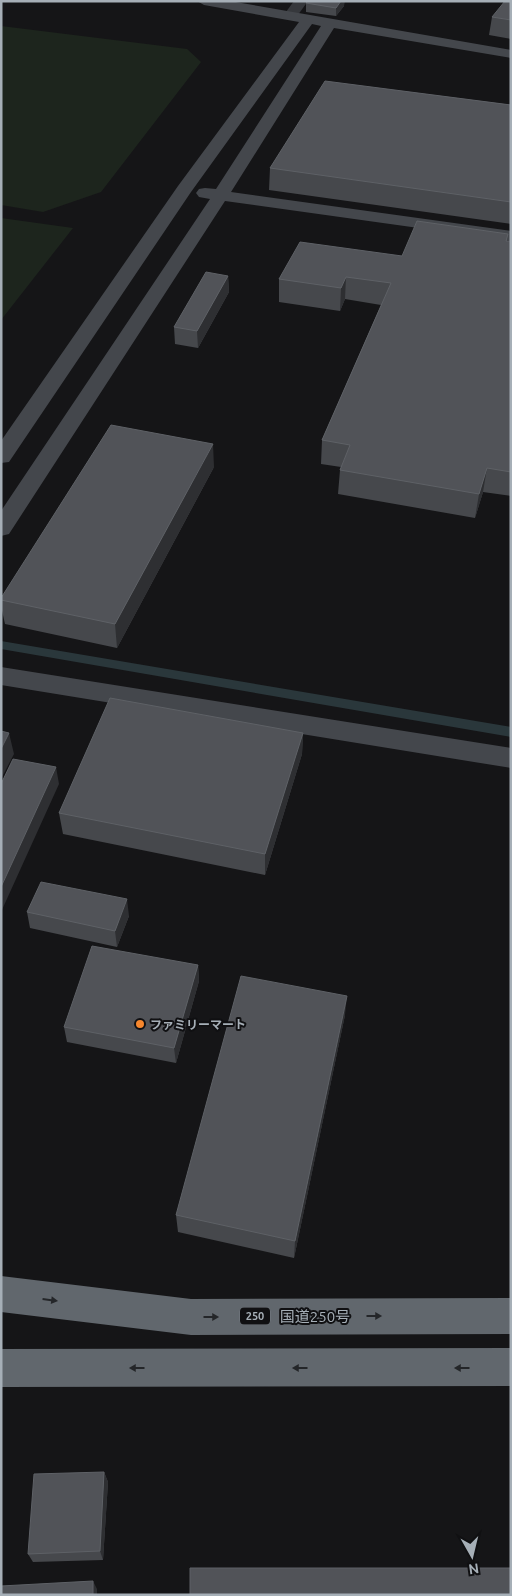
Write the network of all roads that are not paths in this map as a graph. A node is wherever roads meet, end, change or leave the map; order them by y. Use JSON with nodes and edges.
{"nodes":[{"id":1,"x":204,"y":1,"type":"edge"},
{"id":2,"x":301,"y":1,"type":"edge"},
{"id":3,"x":299,"y":18,"type":"junction"},
{"id":4,"x":330,"y":23,"type":"junction"},
{"id":5,"x":511,"y":54,"type":"edge"},
{"id":6,"x":184,"y":190,"type":"junction"},
{"id":7,"x":220,"y":196,"type":"junction"},
{"id":8,"x":511,"y":236,"type":"edge"},
{"id":9,"x":1,"y":457,"type":"edge"},
{"id":10,"x":1,"y":529,"type":"edge"},
{"id":11,"x":1,"y":676,"type":"edge"},
{"id":12,"x":511,"y":758,"type":"edge"},
{"id":13,"x":1,"y":1294,"type":"edge"},
{"id":14,"x":511,"y":1316,"type":"edge"},
{"id":15,"x":1,"y":1368,"type":"edge"},
{"id":16,"x":511,"y":1368,"type":"edge"}],
"edges":[{"from":1,"to":3,"type":"street"},
{"from":2,"to":3,"type":"street"},
{"from":3,"to":4,"type":"street"},
{"from":3,"to":6,"type":"street"},
{"from":4,"to":5,"type":"street"},
{"from":4,"to":7,"type":"street"},
{"from":6,"to":7,"type":"street"},
{"from":6,"to":9,"type":"street"},
{"from":7,"to":8,"type":"street"},
{"from":7,"to":10,"type":"street"},
{"from":11,"to":12,"type":"street"},
{"from":13,"to":14,"type":"highway","name":"国道250号","number":"250","one_way":true},
{"from":16,"to":15,"type":"highway","one_way":true}]}
